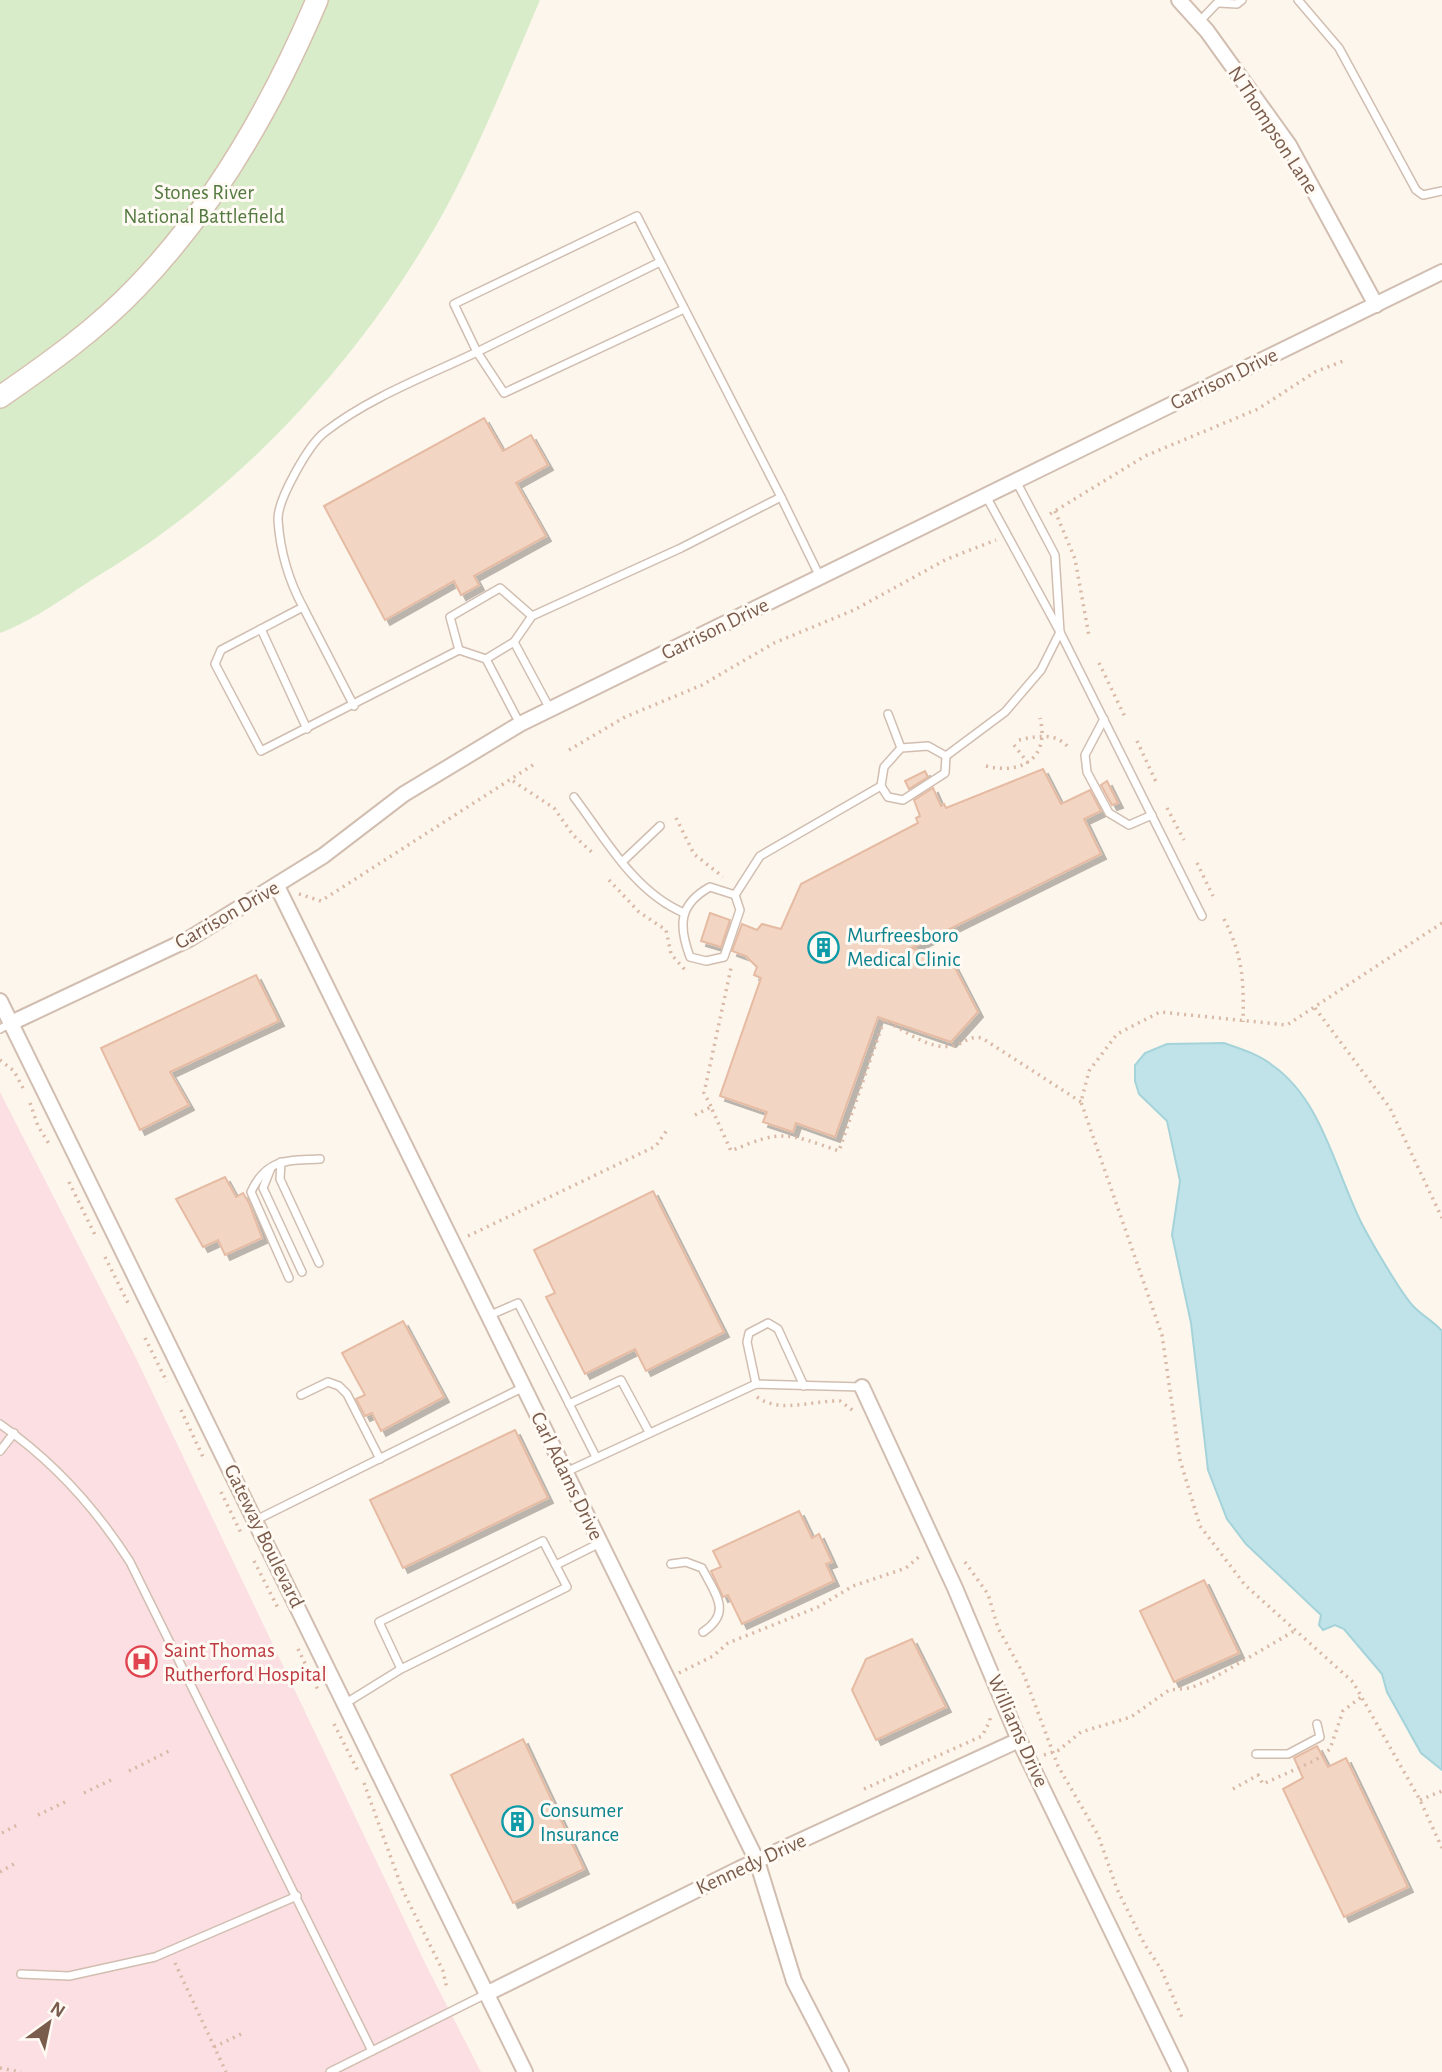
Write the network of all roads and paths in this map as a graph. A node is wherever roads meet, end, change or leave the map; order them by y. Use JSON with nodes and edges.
{"nodes":[{"id":1,"x":317,"y":0,"type":"edge"},
{"id":2,"x":1179,"y":0,"type":"edge"},
{"id":3,"x":1242,"y":0,"type":"edge"},
{"id":4,"x":1298,"y":0,"type":"edge"},
{"id":5,"x":1219,"y":2,"type":"edge"},
{"id":6,"x":1199,"y":23,"type":"junction"},
{"id":7,"x":1442,"y":191,"type":"edge"},
{"id":8,"x":660,"y":262,"type":"junction"},
{"id":9,"x":1442,"y":272,"type":"edge"},
{"id":10,"x":1376,"y":305,"type":"junction"},
{"id":11,"x":684,"y":309,"type":"junction"},
{"id":12,"x":477,"y":352,"type":"junction"},
{"id":13,"x":1346,"y":360,"type":"dead end"},
{"id":14,"x":0,"y":397,"type":"edge"},
{"id":15,"x":1016,"y":481,"type":"junction"},
{"id":16,"x":986,"y":496,"type":"junction"},
{"id":17,"x":781,"y":497,"type":"junction"},
{"id":18,"x":1055,"y":511,"type":"junction"},
{"id":19,"x":1049,"y":514,"type":"dead end"},
{"id":20,"x":998,"y":540,"type":"dead end"},
{"id":21,"x":820,"y":577,"type":"junction"},
{"id":22,"x":303,"y":607,"type":"junction"},
{"id":23,"x":532,"y":616,"type":"junction"},
{"id":24,"x":261,"y":629,"type":"junction"},
{"id":25,"x":1060,"y":632,"type":"junction"},
{"id":26,"x":1089,"y":636,"type":"dead end"},
{"id":27,"x":514,"y":642,"type":"junction"},
{"id":28,"x":459,"y":650,"type":"junction"},
{"id":29,"x":486,"y":659,"type":"junction"},
{"id":30,"x":1099,"y":663,"type":"dead end"},
{"id":31,"x":354,"y":706,"type":"junction"},
{"id":32,"x":550,"y":710,"type":"junction"},
{"id":33,"x":888,"y":714,"type":"dead end"},
{"id":34,"x":1040,"y":718,"type":"dead end"},
{"id":35,"x":1104,"y":719,"type":"junction"},
{"id":36,"x":1126,"y":719,"type":"dead end"},
{"id":37,"x":520,"y":724,"type":"junction"},
{"id":38,"x":307,"y":729,"type":"junction"},
{"id":39,"x":1043,"y":737,"type":"junction"},
{"id":40,"x":1019,"y":740,"type":"dead end"},
{"id":41,"x":1137,"y":741,"type":"dead end"},
{"id":42,"x":1014,"y":745,"type":"dead end"},
{"id":43,"x":901,"y":748,"type":"junction"},
{"id":44,"x":1069,"y":748,"type":"dead end"},
{"id":45,"x":569,"y":750,"type":"dead end"},
{"id":46,"x":946,"y":756,"type":"junction"},
{"id":47,"x":536,"y":763,"type":"dead end"},
{"id":48,"x":1028,"y":763,"type":"junction"},
{"id":49,"x":986,"y":766,"type":"dead end"},
{"id":50,"x":513,"y":780,"type":"junction"},
{"id":51,"x":1157,"y":784,"type":"dead end"},
{"id":52,"x":881,"y":786,"type":"junction"},
{"id":53,"x":574,"y":797,"type":"dead end"},
{"id":54,"x":1167,"y":808,"type":"dead end"},
{"id":55,"x":1152,"y":815,"type":"junction"},
{"id":56,"x":676,"y":818,"type":"dead end"},
{"id":57,"x":660,"y":826,"type":"dead end"},
{"id":58,"x":1184,"y":840,"type":"dead end"},
{"id":59,"x":595,"y":855,"type":"dead end"},
{"id":60,"x":622,"y":862,"type":"junction"},
{"id":61,"x":1197,"y":863,"type":"dead end"},
{"id":62,"x":724,"y":878,"type":"dead end"},
{"id":63,"x":608,"y":880,"type":"dead end"},
{"id":64,"x":277,"y":886,"type":"junction"},
{"id":65,"x":735,"y":895,"type":"junction"},
{"id":66,"x":1213,"y":896,"type":"dead end"},
{"id":67,"x":684,"y":913,"type":"junction"},
{"id":68,"x":1202,"y":916,"type":"dead end"},
{"id":69,"x":1224,"y":919,"type":"dead end"},
{"id":70,"x":1442,"y":923,"type":"edge"},
{"id":71,"x":732,"y":966,"type":"dead end"},
{"id":72,"x":686,"y":971,"type":"dead end"},
{"id":73,"x":0,"y":1001,"type":"edge"},
{"id":74,"x":1314,"y":1007,"type":"junction"},
{"id":75,"x":1243,"y":1021,"type":"junction"},
{"id":76,"x":5,"y":1026,"type":"edge"},
{"id":77,"x":0,"y":1060,"type":"edge"},
{"id":78,"x":1081,"y":1102,"type":"junction"},
{"id":79,"x":711,"y":1107,"type":"junction"},
{"id":80,"x":695,"y":1115,"type":"dead end"},
{"id":81,"x":667,"y":1130,"type":"dead end"},
{"id":82,"x":57,"y":1155,"type":"dead end"},
{"id":83,"x":320,"y":1159,"type":"dead end"},
{"id":84,"x":281,"y":1162,"type":"junction"},
{"id":85,"x":272,"y":1167,"type":"junction"},
{"id":86,"x":64,"y":1172,"type":"dead end"},
{"id":87,"x":1442,"y":1217,"type":"edge"},
{"id":88,"x":466,"y":1237,"type":"dead end"},
{"id":89,"x":99,"y":1242,"type":"dead end"},
{"id":90,"x":103,"y":1251,"type":"dead end"},
{"id":91,"x":319,"y":1263,"type":"dead end"},
{"id":92,"x":302,"y":1272,"type":"dead end"},
{"id":93,"x":289,"y":1278,"type":"dead end"},
{"id":94,"x":131,"y":1309,"type":"dead end"},
{"id":95,"x":488,"y":1316,"type":"junction"},
{"id":96,"x":144,"y":1335,"type":"dead end"},
{"id":97,"x":756,"y":1384,"type":"junction"},
{"id":98,"x":804,"y":1386,"type":"junction"},
{"id":99,"x":524,"y":1387,"type":"junction"},
{"id":100,"x":862,"y":1387,"type":"joint"},
{"id":101,"x":174,"y":1393,"type":"dead end"},
{"id":102,"x":755,"y":1394,"type":"dead end"},
{"id":103,"x":302,"y":1395,"type":"dead end"},
{"id":104,"x":177,"y":1402,"type":"dead end"},
{"id":105,"x":569,"y":1404,"type":"junction"},
{"id":106,"x":860,"y":1421,"type":"dead end"},
{"id":107,"x":0,"y":1424,"type":"edge"},
{"id":108,"x":649,"y":1432,"type":"junction"},
{"id":109,"x":14,"y":1433,"type":"junction"},
{"id":110,"x":0,"y":1451,"type":"edge"},
{"id":111,"x":596,"y":1457,"type":"junction"},
{"id":112,"x":380,"y":1459,"type":"junction"},
{"id":113,"x":205,"y":1460,"type":"dead end"},
{"id":114,"x":565,"y":1472,"type":"junction"},
{"id":115,"x":217,"y":1482,"type":"dead end"},
{"id":116,"x":256,"y":1520,"type":"junction"},
{"id":117,"x":244,"y":1539,"type":"dead end"},
{"id":118,"x":600,"y":1544,"type":"junction"},
{"id":119,"x":254,"y":1559,"type":"dead end"},
{"id":120,"x":965,"y":1562,"type":"dead end"},
{"id":121,"x":671,"y":1564,"type":"dead end"},
{"id":122,"x":556,"y":1565,"type":"junction"},
{"id":123,"x":926,"y":1565,"type":"dead end"},
{"id":124,"x":283,"y":1618,"type":"dead end"},
{"id":125,"x":1296,"y":1630,"type":"junction"},
{"id":126,"x":703,"y":1632,"type":"dead end"},
{"id":127,"x":297,"y":1646,"type":"dead end"},
{"id":128,"x":401,"y":1669,"type":"junction"},
{"id":129,"x":679,"y":1673,"type":"dead end"},
{"id":130,"x":322,"y":1698,"type":"dead end"},
{"id":131,"x":346,"y":1703,"type":"junction"},
{"id":132,"x":990,"y":1709,"type":"dead end"},
{"id":133,"x":333,"y":1721,"type":"dead end"},
{"id":134,"x":1317,"y":1724,"type":"dead end"},
{"id":135,"x":1019,"y":1740,"type":"junction"},
{"id":136,"x":169,"y":1751,"type":"dead end"},
{"id":137,"x":1054,"y":1752,"type":"junction"},
{"id":138,"x":1256,"y":1754,"type":"dead end"},
{"id":139,"x":1030,"y":1760,"type":"junction"},
{"id":140,"x":129,"y":1771,"type":"dead end"},
{"id":141,"x":113,"y":1779,"type":"dead end"},
{"id":142,"x":864,"y":1789,"type":"dead end"},
{"id":143,"x":1442,"y":1791,"type":"edge"},
{"id":144,"x":84,"y":1793,"type":"dead end"},
{"id":145,"x":1420,"y":1800,"type":"junction"},
{"id":146,"x":67,"y":1801,"type":"dead end"},
{"id":147,"x":38,"y":1815,"type":"dead end"},
{"id":148,"x":19,"y":1825,"type":"dead end"},
{"id":149,"x":2,"y":1833,"type":"dead end"},
{"id":150,"x":1442,"y":1848,"type":"edge"},
{"id":151,"x":757,"y":1861,"type":"junction"},
{"id":152,"x":17,"y":1862,"type":"dead end"},
{"id":153,"x":0,"y":1872,"type":"edge"},
{"id":154,"x":297,"y":1896,"type":"junction"},
{"id":155,"x":175,"y":1963,"type":"dead end"},
{"id":156,"x":21,"y":1974,"type":"dead end"},
{"id":157,"x":447,"y":1989,"type":"dead end"},
{"id":158,"x":486,"y":1994,"type":"junction"},
{"id":159,"x":1183,"y":2020,"type":"dead end"},
{"id":160,"x":241,"y":2034,"type":"dead end"},
{"id":161,"x":214,"y":2047,"type":"junction"},
{"id":162,"x":372,"y":2051,"type":"junction"},
{"id":163,"x":0,"y":2068,"type":"edge"},
{"id":164,"x":21,"y":2072,"type":"edge"},
{"id":165,"x":226,"y":2072,"type":"edge"},
{"id":166,"x":330,"y":2072,"type":"edge"},
{"id":167,"x":525,"y":2072,"type":"edge"},
{"id":168,"x":841,"y":2072,"type":"edge"},
{"id":169,"x":1180,"y":2072,"type":"edge"}],
"edges":[{"from":1,"to":14,"type":"main road"},
{"from":2,"to":6,"type":"street","name":"N Thompson Lane"},
{"from":3,"to":5,"type":"lane"},
{"from":4,"to":7,"type":"lane"},
{"from":5,"to":6,"type":"lane"},
{"from":6,"to":10,"type":"street","name":"N Thompson Lane"},
{"from":8,"to":11,"type":"lane"},
{"from":8,"to":12,"type":"lane"},
{"from":8,"to":12,"type":"lane"},
{"from":9,"to":10,"type":"street","name":"Garrison Drive"},
{"from":10,"to":15,"type":"street","name":"Garrison Drive"},
{"from":11,"to":12,"type":"lane"},
{"from":11,"to":17,"type":"lane"},
{"from":12,"to":22,"type":"lane"},
{"from":13,"to":18,"type":"path"},
{"from":15,"to":16,"type":"street","name":"Garrison Drive"},
{"from":15,"to":25,"type":"lane"},
{"from":16,"to":21,"type":"street","name":"Garrison Drive"},
{"from":16,"to":25,"type":"lane"},
{"from":17,"to":21,"type":"lane"},
{"from":17,"to":23,"type":"lane"},
{"from":18,"to":19,"type":"path"},
{"from":18,"to":26,"type":"path"},
{"from":20,"to":45,"type":"path"},
{"from":21,"to":32,"type":"street","name":"Garrison Drive"},
{"from":22,"to":24,"type":"lane"},
{"from":22,"to":31,"type":"lane"},
{"from":23,"to":27,"type":"lane"},
{"from":23,"to":28,"type":"lane"},
{"from":24,"to":38,"type":"lane"},
{"from":24,"to":38,"type":"lane"},
{"from":25,"to":35,"type":"lane"},
{"from":25,"to":46,"type":"lane"},
{"from":27,"to":29,"type":"lane"},
{"from":27,"to":32,"type":"lane"},
{"from":28,"to":29,"type":"lane"},
{"from":28,"to":31,"type":"lane"},
{"from":29,"to":37,"type":"lane"},
{"from":30,"to":36,"type":"path"},
{"from":31,"to":38,"type":"lane"},
{"from":32,"to":37,"type":"street","name":"Garrison Drive"},
{"from":33,"to":43,"type":"lane"},
{"from":34,"to":39,"type":"path"},
{"from":35,"to":55,"type":"lane"},
{"from":35,"to":55,"type":"lane"},
{"from":37,"to":64,"type":"street","name":"Garrison Drive"},
{"from":39,"to":40,"type":"path"},
{"from":39,"to":44,"type":"path"},
{"from":39,"to":48,"type":"path"},
{"from":41,"to":51,"type":"path"},
{"from":42,"to":48,"type":"path"},
{"from":43,"to":46,"type":"lane"},
{"from":43,"to":52,"type":"lane"},
{"from":46,"to":52,"type":"lane"},
{"from":47,"to":50,"type":"path"},
{"from":48,"to":49,"type":"path"},
{"from":50,"to":59,"type":"path"},
{"from":50,"to":64,"type":"path"},
{"from":52,"to":65,"type":"lane"},
{"from":53,"to":60,"type":"lane"},
{"from":54,"to":58,"type":"path"},
{"from":55,"to":68,"type":"lane"},
{"from":56,"to":62,"type":"path"},
{"from":57,"to":60,"type":"lane"},
{"from":60,"to":67,"type":"lane"},
{"from":61,"to":66,"type":"path"},
{"from":63,"to":72,"type":"path"},
{"from":64,"to":76,"type":"street","name":"Garrison Drive"},
{"from":64,"to":95,"type":"street","name":"Carl Adams Drive"},
{"from":65,"to":67,"type":"lane"},
{"from":65,"to":67,"type":"lane"},
{"from":69,"to":75,"type":"path"},
{"from":70,"to":74,"type":"path"},
{"from":71,"to":79,"type":"path"},
{"from":73,"to":76,"type":"street","name":"Gateway Boulevard"},
{"from":74,"to":75,"type":"path"},
{"from":74,"to":87,"type":"path"},
{"from":75,"to":78,"type":"path"},
{"from":76,"to":116,"type":"street","name":"Gateway Boulevard"},
{"from":77,"to":82,"type":"path"},
{"from":78,"to":79,"type":"path"},
{"from":78,"to":125,"type":"path"},
{"from":79,"to":80,"type":"path"},
{"from":81,"to":88,"type":"path"},
{"from":83,"to":84,"type":"lane"},
{"from":84,"to":85,"type":"lane"},
{"from":84,"to":91,"type":"lane"},
{"from":85,"to":92,"type":"lane"},
{"from":85,"to":93,"type":"lane"},
{"from":86,"to":89,"type":"path"},
{"from":90,"to":94,"type":"path"},
{"from":95,"to":99,"type":"street","name":"Carl Adams Drive"},
{"from":95,"to":105,"type":"lane"},
{"from":96,"to":101,"type":"path"},
{"from":97,"to":98,"type":"lane"},
{"from":97,"to":98,"type":"lane"},
{"from":97,"to":108,"type":"lane"},
{"from":98,"to":100,"type":"lane"},
{"from":99,"to":112,"type":"lane"},
{"from":99,"to":114,"type":"street","name":"Carl Adams Drive"},
{"from":100,"to":135,"type":"street","name":"Williams Drive"},
{"from":102,"to":106,"type":"path"},
{"from":103,"to":112,"type":"lane"},
{"from":104,"to":113,"type":"path"},
{"from":105,"to":108,"type":"lane"},
{"from":105,"to":111,"type":"lane"},
{"from":107,"to":109,"type":"lane"},
{"from":108,"to":111,"type":"lane"},
{"from":109,"to":110,"type":"lane"},
{"from":109,"to":154,"type":"lane"},
{"from":111,"to":114,"type":"lane"},
{"from":112,"to":116,"type":"lane"},
{"from":114,"to":118,"type":"street","name":"Carl Adams Drive"},
{"from":115,"to":117,"type":"path"},
{"from":116,"to":131,"type":"street","name":"Gateway Boulevard"},
{"from":118,"to":122,"type":"lane"},
{"from":118,"to":151,"type":"street","name":"Carl Adams Drive"},
{"from":119,"to":124,"type":"path"},
{"from":120,"to":137,"type":"path"},
{"from":121,"to":126,"type":"lane"},
{"from":122,"to":128,"type":"lane"},
{"from":122,"to":128,"type":"lane"},
{"from":123,"to":129,"type":"path"},
{"from":125,"to":137,"type":"path"},
{"from":125,"to":145,"type":"path"},
{"from":127,"to":130,"type":"path"},
{"from":128,"to":131,"type":"lane"},
{"from":131,"to":158,"type":"street","name":"Gateway Boulevard"},
{"from":132,"to":142,"type":"path"},
{"from":133,"to":157,"type":"path"},
{"from":134,"to":138,"type":"lane"},
{"from":135,"to":139,"type":"street","name":"Williams Drive"},
{"from":135,"to":151,"type":"street","name":"Kennedy Drive"},
{"from":136,"to":140,"type":"path"},
{"from":137,"to":139,"type":"path"},
{"from":137,"to":159,"type":"path"},
{"from":139,"to":169,"type":"street","name":"Williams Drive"},
{"from":141,"to":144,"type":"path"},
{"from":143,"to":145,"type":"path"},
{"from":145,"to":150,"type":"path"},
{"from":146,"to":147,"type":"path"},
{"from":148,"to":149,"type":"path"},
{"from":151,"to":158,"type":"street","name":"Kennedy Drive"},
{"from":151,"to":168,"type":"street","name":"Carl Adams Drive"},
{"from":152,"to":153,"type":"path"},
{"from":154,"to":156,"type":"lane"},
{"from":154,"to":162,"type":"lane"},
{"from":155,"to":161,"type":"path"},
{"from":158,"to":162,"type":"lane"},
{"from":158,"to":167,"type":"street","name":"Gateway Boulevard"},
{"from":160,"to":161,"type":"path"},
{"from":161,"to":165,"type":"path"},
{"from":162,"to":166,"type":"lane"},
{"from":163,"to":164,"type":"path"}]}
